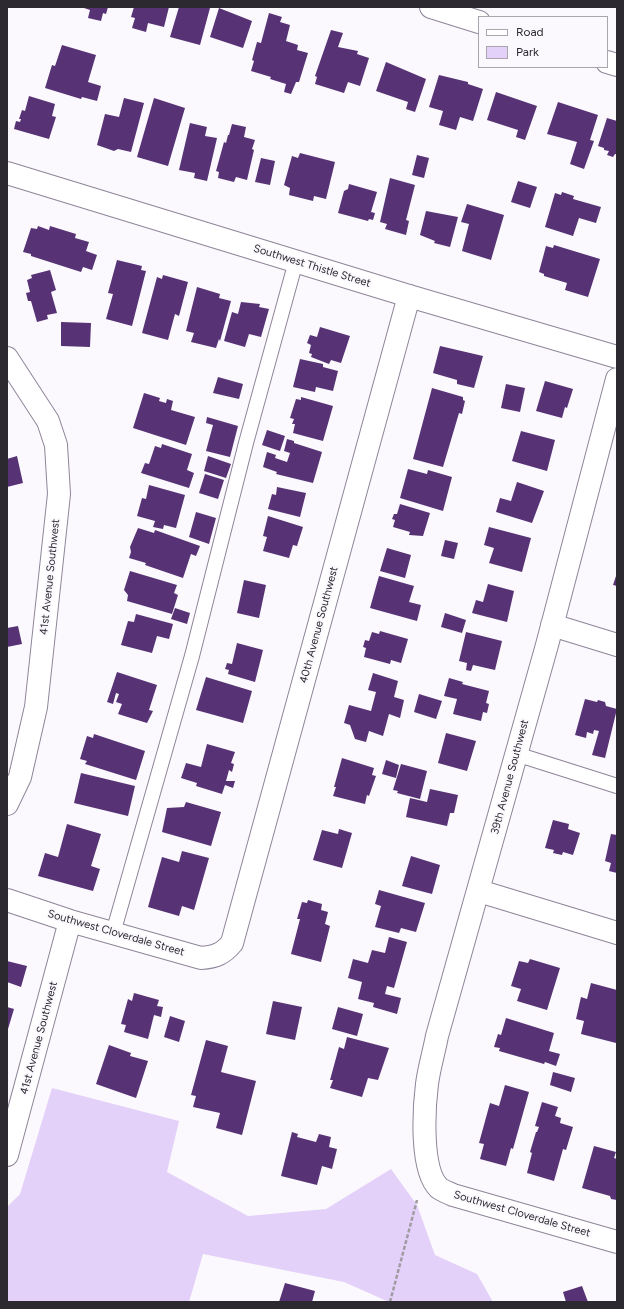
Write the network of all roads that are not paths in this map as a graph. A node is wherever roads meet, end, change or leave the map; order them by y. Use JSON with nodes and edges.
{"nodes":[{"id":1,"x":431,"y":7,"type":"edge"},
{"id":2,"x":478,"y":22,"type":"edge"},
{"id":3,"x":7,"y":173,"type":"edge"},
{"id":4,"x":296,"y":261,"type":"junction"},
{"id":5,"x":409,"y":296,"type":"junction"},
{"id":6,"x":617,"y":357,"type":"edge"},
{"id":7,"x":7,"y":358,"type":"edge"},
{"id":8,"x":617,"y":379,"type":"edge"},
{"id":9,"x":552,"y":625,"type":"junction"},
{"id":10,"x":617,"y":645,"type":"edge"},
{"id":11,"x":516,"y":754,"type":"junction"},
{"id":12,"x":617,"y":786,"type":"edge"},
{"id":13,"x":7,"y":804,"type":"edge"},
{"id":14,"x":478,"y":891,"type":"junction"},
{"id":15,"x":7,"y":900,"type":"edge"},
{"id":16,"x":70,"y":921,"type":"junction"},
{"id":17,"x":114,"y":933,"type":"junction"},
{"id":18,"x":617,"y":933,"type":"edge"},
{"id":19,"x":225,"y":952,"type":"joint"},
{"id":20,"x":7,"y":1155,"type":"edge"},
{"id":21,"x":433,"y":1177,"type":"joint"},
{"id":22,"x":617,"y":1242,"type":"edge"}],
"edges":[{"from":1,"to":2,"type":"street"},
{"from":3,"to":4,"type":"street","name":"Southwest Thistle Street"},
{"from":4,"to":5,"type":"street","name":"Southwest Thistle Street"},
{"from":4,"to":17,"type":"lane"},
{"from":5,"to":6,"type":"street","name":"Southwest Thistle Street"},
{"from":5,"to":19,"type":"street","name":"40th Avenue Southwest"},
{"from":7,"to":13,"type":"street","name":"41st Avenue Southwest"},
{"from":8,"to":9,"type":"street","name":"39th Avenue Southwest"},
{"from":9,"to":10,"type":"street"},
{"from":9,"to":11,"type":"street","name":"39th Avenue Southwest"},
{"from":11,"to":12,"type":"lane"},
{"from":11,"to":14,"type":"street","name":"39th Avenue Southwest"},
{"from":14,"to":18,"type":"street"},
{"from":14,"to":21,"type":"street","name":"39th Avenue Southwest"},
{"from":15,"to":16,"type":"street","name":"Southwest Cloverdale Street"},
{"from":16,"to":17,"type":"street","name":"Southwest Cloverdale Street"},
{"from":16,"to":20,"type":"street","name":"41st Avenue Southwest"},
{"from":17,"to":19,"type":"street","name":"Southwest Cloverdale Street"},
{"from":21,"to":22,"type":"street","name":"Southwest Cloverdale Street"}]}
